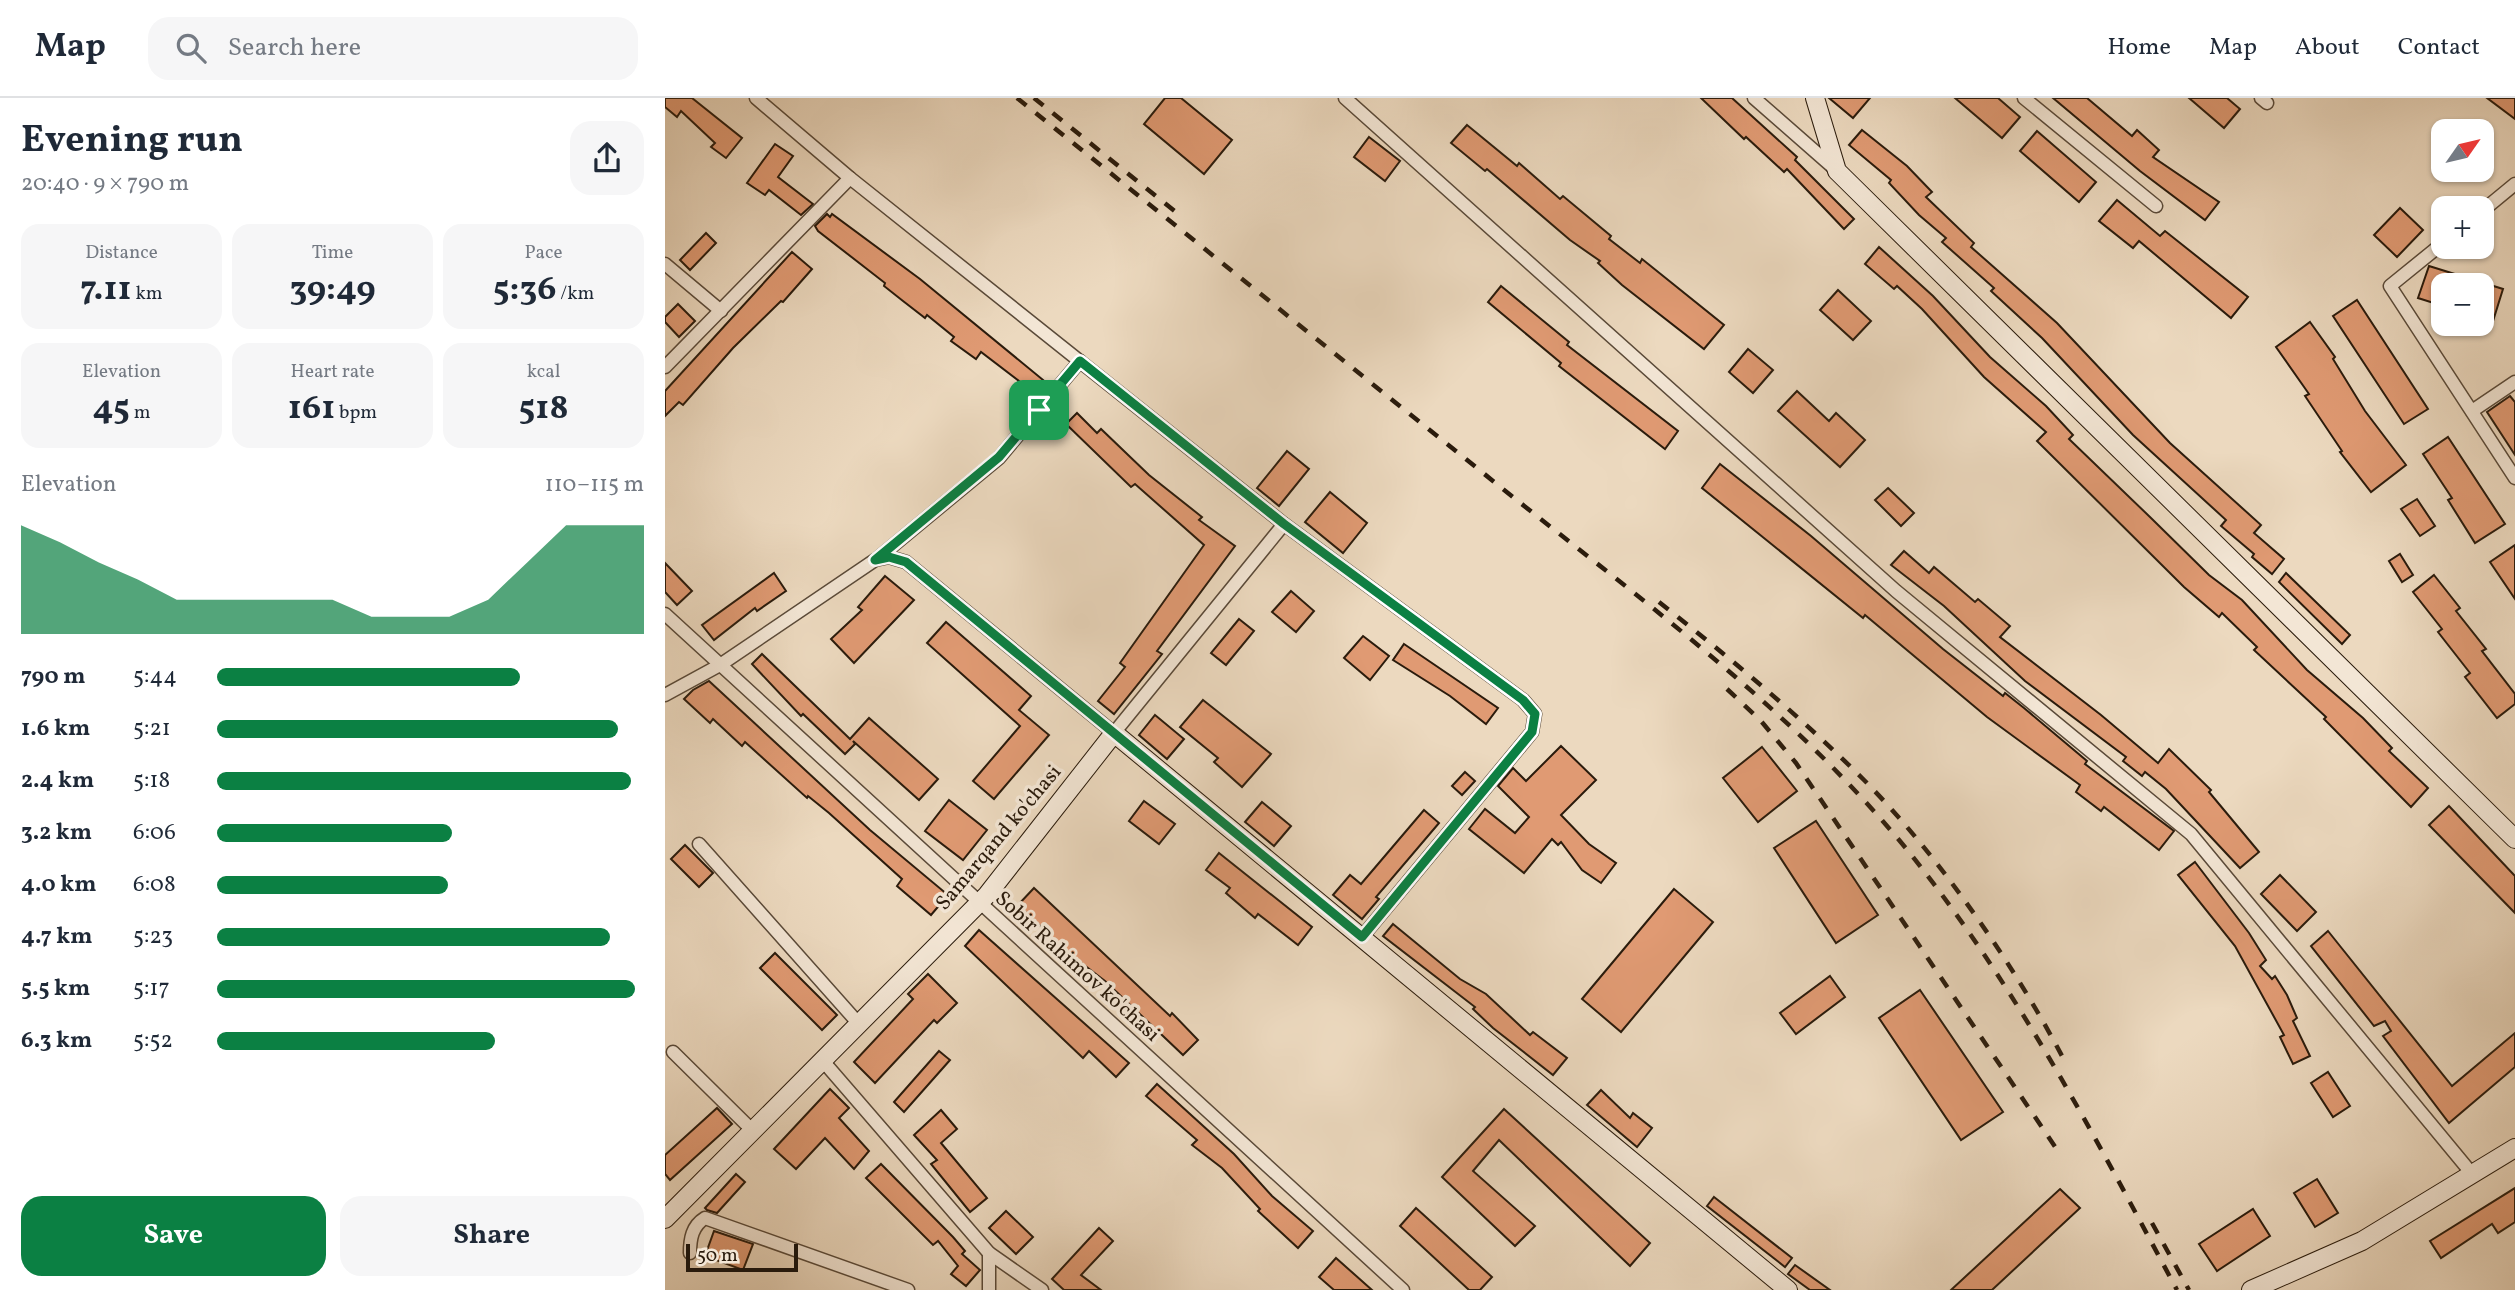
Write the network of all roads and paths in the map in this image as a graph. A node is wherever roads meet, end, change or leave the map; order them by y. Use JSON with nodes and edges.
{"nodes":[{"id":1,"x":756,"y":98,"type":"edge"},
{"id":2,"x":1345,"y":98,"type":"edge"},
{"id":3,"x":1754,"y":98,"type":"edge"},
{"id":4,"x":1815,"y":98,"type":"edge"},
{"id":5,"x":2024,"y":98,"type":"edge"},
{"id":6,"x":1837,"y":171,"type":"junction"},
{"id":7,"x":851,"y":178,"type":"junction"},
{"id":8,"x":2515,"y":184,"type":"edge"},
{"id":9,"x":2494,"y":201,"type":"edge"},
{"id":10,"x":2156,"y":206,"type":"dead end"},
{"id":11,"x":2431,"y":253,"type":"edge"},
{"id":12,"x":665,"y":264,"type":"edge"},
{"id":13,"x":721,"y":310,"type":"junction"},
{"id":14,"x":1080,"y":361,"type":"junction"},
{"id":15,"x":665,"y":367,"type":"edge"},
{"id":16,"x":2515,"y":382,"type":"edge"},
{"id":17,"x":2472,"y":411,"type":"junction"},
{"id":18,"x":2515,"y":478,"type":"edge"},
{"id":19,"x":1284,"y":524,"type":"junction"},
{"id":20,"x":875,"y":560,"type":"junction"},
{"id":21,"x":665,"y":614,"type":"edge"},
{"id":22,"x":720,"y":665,"type":"junction"},
{"id":23,"x":665,"y":695,"type":"edge"},
{"id":24,"x":1114,"y":733,"type":"junction"},
{"id":25,"x":2515,"y":839,"type":"edge"},
{"id":26,"x":699,"y":844,"type":"dead end"},
{"id":27,"x":979,"y":904,"type":"junction"},
{"id":28,"x":1362,"y":937,"type":"junction"},
{"id":29,"x":859,"y":1024,"type":"junction"},
{"id":30,"x":673,"y":1052,"type":"dead end"},
{"id":31,"x":823,"y":1061,"type":"junction"},
{"id":32,"x":753,"y":1131,"type":"junction"},
{"id":33,"x":2515,"y":1148,"type":"edge"},
{"id":34,"x":2473,"y":1175,"type":"junction"},
{"id":35,"x":665,"y":1219,"type":"edge"},
{"id":36,"x":689,"y":1253,"type":"dead end"},
{"id":37,"x":989,"y":1253,"type":"junction"},
{"id":38,"x":908,"y":1290,"type":"edge"},
{"id":39,"x":989,"y":1290,"type":"edge"},
{"id":40,"x":1042,"y":1290,"type":"edge"},
{"id":41,"x":1403,"y":1290,"type":"edge"},
{"id":42,"x":1789,"y":1290,"type":"edge"},
{"id":43,"x":2251,"y":1290,"type":"edge"}],
"edges":[{"from":1,"to":7,"type":"street"},
{"from":2,"to":34,"type":"street"},
{"from":3,"to":6,"type":"street"},
{"from":4,"to":6,"type":"street"},
{"from":5,"to":10,"type":"street"},
{"from":6,"to":25,"type":"street"},
{"from":7,"to":13,"type":"street"},
{"from":7,"to":14,"type":"street"},
{"from":8,"to":9,"type":"street"},
{"from":11,"to":17,"type":"street"},
{"from":12,"to":13,"type":"street"},
{"from":13,"to":15,"type":"street"},
{"from":14,"to":19,"type":"street"},
{"from":14,"to":20,"type":"street"},
{"from":16,"to":17,"type":"street"},
{"from":17,"to":18,"type":"street"},
{"from":19,"to":24,"type":"street","name":"Samarqand ko'chasi"},
{"from":19,"to":28,"type":"street"},
{"from":20,"to":22,"type":"street"},
{"from":20,"to":24,"type":"street"},
{"from":21,"to":22,"type":"street","name":"Sobir Rahimov ko'chasi"},
{"from":22,"to":23,"type":"street"},
{"from":22,"to":27,"type":"street","name":"Sobir Rahimov ko'chasi"},
{"from":24,"to":27,"type":"street","name":"Samarqand ko'chasi"},
{"from":24,"to":28,"type":"street"},
{"from":26,"to":29,"type":"street"},
{"from":27,"to":29,"type":"street","name":"Samarqand ko'chasi"},
{"from":27,"to":41,"type":"street","name":"Sobir Rahimov ko'chasi"},
{"from":28,"to":42,"type":"street"},
{"from":29,"to":31,"type":"street","name":"Samarqand ko'chasi"},
{"from":30,"to":32,"type":"street"},
{"from":31,"to":32,"type":"street","name":"Samarqand ko'chasi"},
{"from":31,"to":37,"type":"street"},
{"from":32,"to":35,"type":"street","name":"Samarqand ko'chasi"},
{"from":33,"to":34,"type":"street"},
{"from":34,"to":43,"type":"street"},
{"from":36,"to":38,"type":"street"},
{"from":37,"to":39,"type":"street"},
{"from":37,"to":40,"type":"street"}]}
